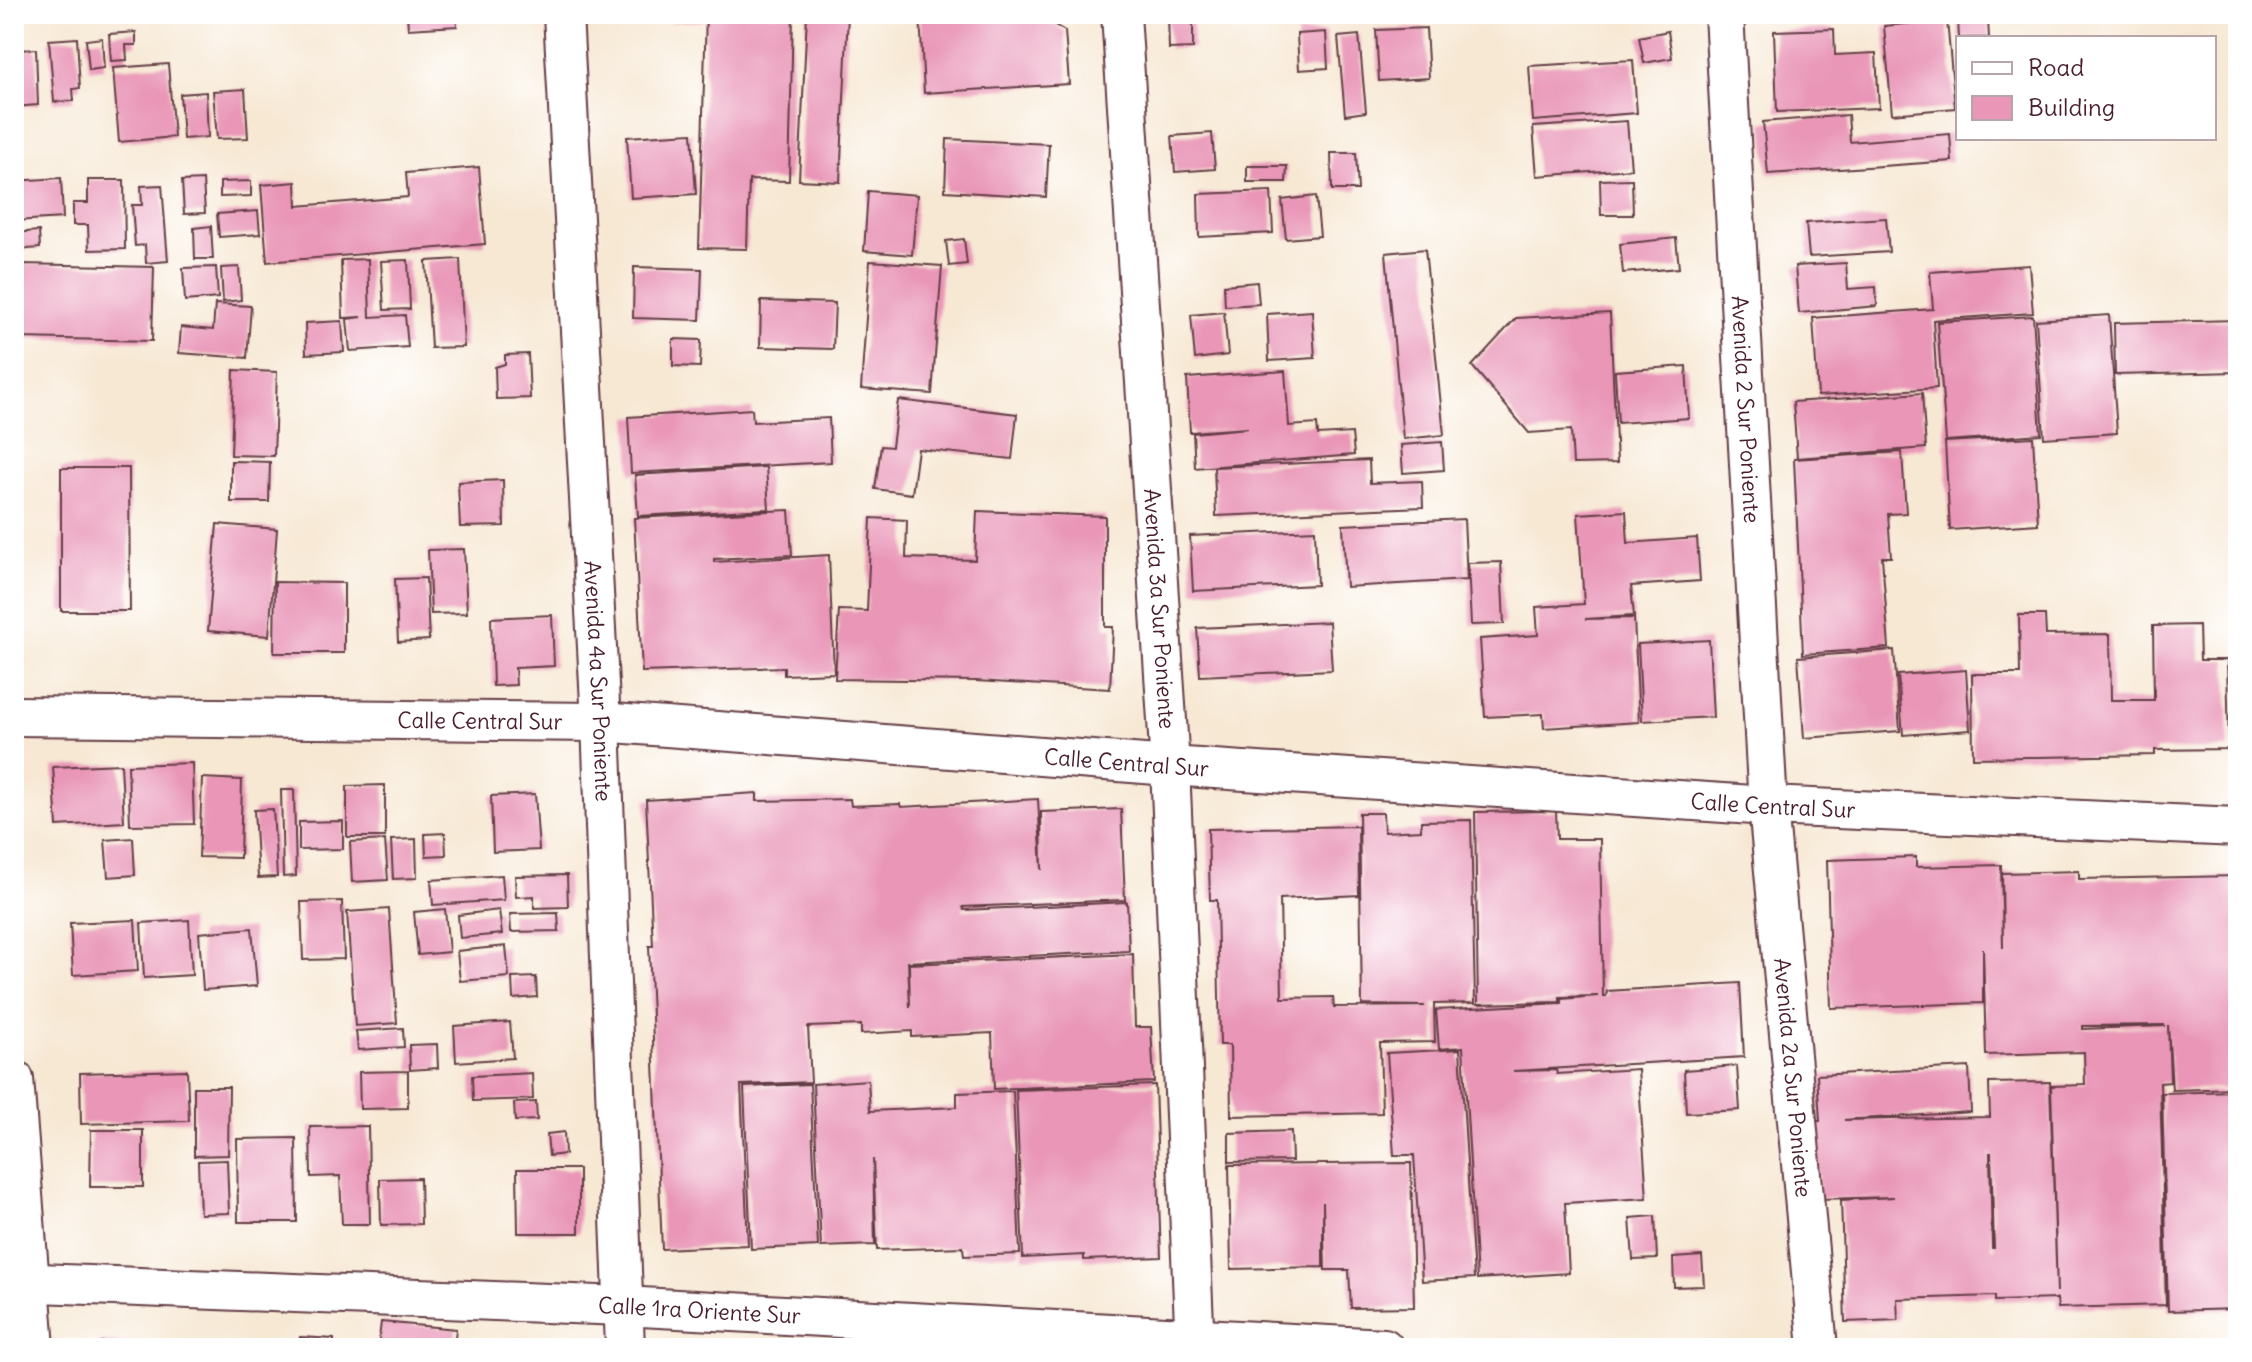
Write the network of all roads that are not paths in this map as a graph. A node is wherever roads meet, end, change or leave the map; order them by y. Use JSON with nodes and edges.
{"nodes":[{"id":1,"x":563,"y":14,"type":"edge"},
{"id":2,"x":1121,"y":14,"type":"edge"},
{"id":3,"x":1724,"y":14,"type":"edge"},
{"id":4,"x":14,"y":716,"type":"edge"},
{"id":5,"x":601,"y":722,"type":"junction"},
{"id":6,"x":1170,"y":766,"type":"junction"},
{"id":7,"x":1768,"y":806,"type":"junction"},
{"id":8,"x":2238,"y":827,"type":"edge"},
{"id":9,"x":14,"y":1079,"type":"edge"},
{"id":10,"x":22,"y":1283,"type":"edge"},
{"id":11,"x":623,"y":1306,"type":"junction"},
{"id":12,"x":1195,"y":1344,"type":"edge"},
{"id":13,"x":35,"y":1348,"type":"edge"},
{"id":14,"x":625,"y":1348,"type":"edge"},
{"id":15,"x":1384,"y":1348,"type":"edge"},
{"id":16,"x":1818,"y":1348,"type":"edge"}],
"edges":[{"from":1,"to":5,"type":"street","name":"Avenida 4a Sur Poniente"},
{"from":2,"to":6,"type":"street","name":"Avenida 3a Sur Poniente"},
{"from":3,"to":7,"type":"street","name":"Avenida 2 Sur Poniente"},
{"from":4,"to":5,"type":"street","name":"Calle Central Sur"},
{"from":5,"to":6,"type":"street","name":"Calle Central Sur"},
{"from":5,"to":11,"type":"street","name":"Avenida 4a Sur Poniente"},
{"from":6,"to":7,"type":"street","name":"Calle Central Sur"},
{"from":6,"to":12,"type":"street","name":"Avenida 3a Sur Poniente"},
{"from":7,"to":8,"type":"street","name":"Calle Central Sur"},
{"from":7,"to":16,"type":"street","name":"Avenida 2a Sur Poniente"},
{"from":9,"to":10,"type":"street"},
{"from":10,"to":11,"type":"street","name":"Calle 1ra Oriente Sur"},
{"from":10,"to":13,"type":"street"},
{"from":11,"to":12,"type":"street","name":"Calle 1ra Oriente Sur"},
{"from":11,"to":14,"type":"street","name":"Avenida 4a Sur Poniente"},
{"from":12,"to":15,"type":"street","name":"Calle 1ra Oriente Sur"}]}
